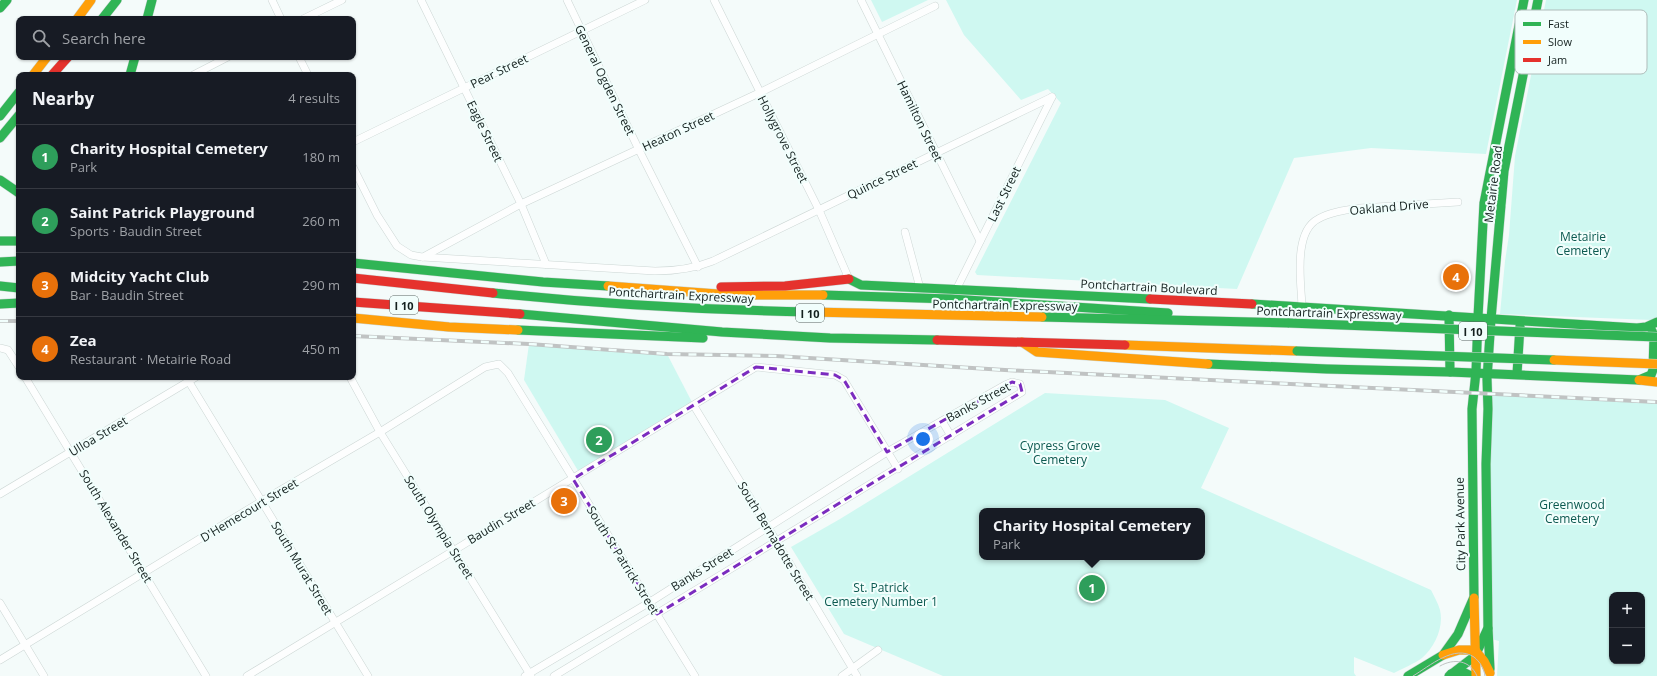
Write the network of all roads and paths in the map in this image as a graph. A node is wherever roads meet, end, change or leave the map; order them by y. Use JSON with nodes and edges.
{"nodes":[{"id":1,"x":7,"y":0,"type":"edge"},
{"id":2,"x":91,"y":0,"type":"edge"},
{"id":3,"x":117,"y":0,"type":"edge"},
{"id":4,"x":152,"y":0,"type":"edge"},
{"id":5,"x":272,"y":0,"type":"edge"},
{"id":6,"x":342,"y":0,"type":"edge"},
{"id":7,"x":421,"y":0,"type":"edge"},
{"id":8,"x":567,"y":0,"type":"edge"},
{"id":9,"x":645,"y":0,"type":"edge"},
{"id":10,"x":714,"y":0,"type":"edge"},
{"id":11,"x":861,"y":0,"type":"edge"},
{"id":12,"x":1524,"y":0,"type":"edge"},
{"id":13,"x":1538,"y":0,"type":"edge"},
{"id":14,"x":935,"y":6,"type":"dead end"},
{"id":15,"x":0,"y":8,"type":"edge"},
{"id":16,"x":1522,"y":10,"type":"edge"},
{"id":17,"x":1536,"y":10,"type":"edge"},
{"id":18,"x":79,"y":16,"type":"edge"},
{"id":19,"x":104,"y":16,"type":"edge"},
{"id":20,"x":147,"y":16,"type":"edge"},
{"id":21,"x":280,"y":16,"type":"edge"},
{"id":22,"x":309,"y":16,"type":"edge"},
{"id":23,"x":582,"y":31,"type":"junction"},
{"id":24,"x":878,"y":34,"type":"junction"},
{"id":25,"x":1515,"y":46,"type":"edge"},
{"id":26,"x":45,"y":60,"type":"edge"},
{"id":27,"x":65,"y":60,"type":"edge"},
{"id":28,"x":134,"y":60,"type":"edge"},
{"id":29,"x":222,"y":60,"type":"edge"},
{"id":30,"x":300,"y":60,"type":"edge"},
{"id":31,"x":35,"y":72,"type":"edge"},
{"id":32,"x":55,"y":72,"type":"edge"},
{"id":33,"x":131,"y":72,"type":"edge"},
{"id":34,"x":199,"y":72,"type":"edge"},
{"id":35,"x":306,"y":72,"type":"edge"},
{"id":36,"x":1523,"y":74,"type":"edge"},
{"id":37,"x":464,"y":88,"type":"junction"},
{"id":38,"x":759,"y":93,"type":"junction"},
{"id":39,"x":16,"y":96,"type":"edge"},
{"id":40,"x":1052,"y":97,"type":"joint"},
{"id":41,"x":13,"y":100,"type":"junction"},
{"id":42,"x":0,"y":112,"type":"edge"},
{"id":43,"x":0,"y":116,"type":"edge"},
{"id":44,"x":16,"y":118,"type":"edge"},
{"id":45,"x":0,"y":138,"type":"edge"},
{"id":46,"x":356,"y":141,"type":"edge"},
{"id":47,"x":639,"y":150,"type":"junction"},
{"id":48,"x":936,"y":152,"type":"junction"},
{"id":49,"x":356,"y":173,"type":"edge"},
{"id":50,"x":0,"y":180,"type":"edge"},
{"id":51,"x":16,"y":191,"type":"edge"},
{"id":52,"x":1458,"y":202,"type":"dead end"},
{"id":53,"x":1484,"y":203,"type":"junction"},
{"id":54,"x":521,"y":204,"type":"junction"},
{"id":55,"x":1502,"y":205,"type":"junction"},
{"id":56,"x":819,"y":210,"type":"junction"},
{"id":57,"x":904,"y":232,"type":"dead end"},
{"id":58,"x":0,"y":241,"type":"edge"},
{"id":59,"x":16,"y":241,"type":"edge"},
{"id":60,"x":980,"y":242,"type":"junction"},
{"id":61,"x":422,"y":257,"type":"junction"},
{"id":62,"x":16,"y":261,"type":"edge"},
{"id":63,"x":0,"y":262,"type":"edge"},
{"id":64,"x":356,"y":263,"type":"edge"},
{"id":65,"x":546,"y":264,"type":"junction"},
{"id":66,"x":698,"y":267,"type":"junction"},
{"id":67,"x":356,"y":278,"type":"edge"},
{"id":68,"x":849,"y":279,"type":"junction"},
{"id":69,"x":16,"y":283,"type":"edge"},
{"id":70,"x":0,"y":285,"type":"edge"},
{"id":71,"x":16,"y":288,"type":"edge"},
{"id":72,"x":920,"y":288,"type":"junction"},
{"id":73,"x":636,"y":289,"type":"junction"},
{"id":74,"x":956,"y":290,"type":"junction"},
{"id":75,"x":0,"y":298,"type":"edge"},
{"id":76,"x":16,"y":299,"type":"edge"},
{"id":77,"x":356,"y":302,"type":"edge"},
{"id":78,"x":0,"y":304,"type":"edge"},
{"id":79,"x":16,"y":304,"type":"edge"},
{"id":80,"x":1302,"y":306,"type":"junction"},
{"id":81,"x":1449,"y":315,"type":"junction"},
{"id":82,"x":1478,"y":317,"type":"junction"},
{"id":83,"x":356,"y":318,"type":"edge"},
{"id":84,"x":1491,"y":319,"type":"junction"},
{"id":85,"x":1180,"y":321,"type":"junction"},
{"id":86,"x":1521,"y":321,"type":"junction"},
{"id":87,"x":1657,"y":322,"type":"edge"},
{"id":88,"x":1646,"y":327,"type":"junction"},
{"id":89,"x":722,"y":332,"type":"junction"},
{"id":90,"x":1656,"y":335,"type":"edge"},
{"id":91,"x":1021,"y":342,"type":"junction"},
{"id":92,"x":0,"y":348,"type":"edge"},
{"id":93,"x":16,"y":363,"type":"edge"},
{"id":94,"x":499,"y":364,"type":"joint"},
{"id":95,"x":1657,"y":364,"type":"edge"},
{"id":96,"x":1450,"y":372,"type":"junction"},
{"id":97,"x":1476,"y":372,"type":"junction"},
{"id":98,"x":1487,"y":373,"type":"junction"},
{"id":99,"x":1517,"y":374,"type":"junction"},
{"id":100,"x":27,"y":380,"type":"edge"},
{"id":101,"x":186,"y":380,"type":"edge"},
{"id":102,"x":189,"y":380,"type":"edge"},
{"id":103,"x":352,"y":380,"type":"edge"},
{"id":104,"x":1639,"y":380,"type":"junction"},
{"id":105,"x":1657,"y":382,"type":"edge"},
{"id":106,"x":694,"y":406,"type":"junction"},
{"id":107,"x":942,"y":421,"type":"junction"},
{"id":108,"x":380,"y":432,"type":"junction"},
{"id":109,"x":951,"y":436,"type":"junction"},
{"id":110,"x":888,"y":452,"type":"junction"},
{"id":111,"x":70,"y":453,"type":"junction"},
{"id":112,"x":898,"y":469,"type":"junction"},
{"id":113,"x":573,"y":479,"type":"junction"},
{"id":114,"x":0,"y":494,"type":"edge"},
{"id":115,"x":262,"y":501,"type":"junction"},
{"id":116,"x":768,"y":528,"type":"junction"},
{"id":117,"x":777,"y":542,"type":"junction"},
{"id":118,"x":453,"y":550,"type":"junction"},
{"id":119,"x":144,"y":573,"type":"junction"},
{"id":120,"x":1474,"y":597,"type":"junction"},
{"id":121,"x":650,"y":602,"type":"junction"},
{"id":122,"x":0,"y":603,"type":"edge"},
{"id":123,"x":657,"y":614,"type":"junction"},
{"id":124,"x":335,"y":622,"type":"junction"},
{"id":125,"x":1488,"y":628,"type":"junction"},
{"id":126,"x":26,"y":644,"type":"junction"},
{"id":127,"x":878,"y":650,"type":"dead end"},
{"id":128,"x":1476,"y":653,"type":"junction"},
{"id":129,"x":1443,"y":655,"type":"junction"},
{"id":130,"x":0,"y":660,"type":"edge"},
{"id":131,"x":853,"y":669,"type":"junction"},
{"id":132,"x":1490,"y":674,"type":"edge"},
{"id":133,"x":529,"y":675,"type":"edge"},
{"id":134,"x":1450,"y":675,"type":"edge"},
{"id":135,"x":44,"y":676,"type":"edge"},
{"id":136,"x":206,"y":676,"type":"edge"},
{"id":137,"x":247,"y":676,"type":"edge"},
{"id":138,"x":368,"y":676,"type":"edge"},
{"id":139,"x":554,"y":676,"type":"edge"},
{"id":140,"x":695,"y":676,"type":"edge"},
{"id":141,"x":842,"y":676,"type":"edge"},
{"id":142,"x":857,"y":676,"type":"edge"},
{"id":143,"x":1408,"y":676,"type":"edge"},
{"id":144,"x":1471,"y":676,"type":"edge"},
{"id":145,"x":1476,"y":676,"type":"edge"}],
"edges":[{"from":1,"to":15,"type":"main road"},
{"from":2,"to":18,"type":"main road"},
{"from":3,"to":19,"type":"main road"},
{"from":4,"to":20,"type":"main road"},
{"from":5,"to":21,"type":"street"},
{"from":6,"to":22,"type":"street"},
{"from":7,"to":37,"type":"street","name":"Eagle Street"},
{"from":8,"to":23,"type":"street","name":"General Ogden Street"},
{"from":9,"to":23,"type":"street","name":"Pear Street"},
{"from":10,"to":38,"type":"street","name":"Hollygrove Street"},
{"from":11,"to":24,"type":"street","name":"Hamilton Street"},
{"from":12,"to":16,"type":"main road","name":"Metairie Road"},
{"from":13,"to":17,"type":"main road","name":"Metairie Road"},
{"from":14,"to":24,"type":"street","name":"Heaton Street"},
{"from":23,"to":37,"type":"street","name":"Pear Street"},
{"from":23,"to":47,"type":"street","name":"General Ogden Street"},
{"from":24,"to":38,"type":"street","name":"Heaton Street"},
{"from":24,"to":48,"type":"street","name":"Hamilton Street"},
{"from":25,"to":53,"type":"main road","name":"Metairie Road"},
{"from":26,"to":31,"type":"main road"},
{"from":27,"to":32,"type":"main road"},
{"from":28,"to":33,"type":"main road"},
{"from":29,"to":34,"type":"street"},
{"from":30,"to":35,"type":"street"},
{"from":36,"to":55,"type":"main road","name":"Metairie Road"},
{"from":37,"to":46,"type":"street","name":"Pear Street"},
{"from":37,"to":54,"type":"street","name":"Eagle Street"},
{"from":38,"to":47,"type":"street","name":"Heaton Street"},
{"from":38,"to":56,"type":"street","name":"Hollygrove Street"},
{"from":39,"to":41,"type":"main road"},
{"from":40,"to":48,"type":"street","name":"Quince Street"},
{"from":40,"to":60,"type":"street","name":"Last Street"},
{"from":41,"to":42,"type":"main road"},
{"from":41,"to":43,"type":"main road"},
{"from":44,"to":45,"type":"main road"},
{"from":47,"to":54,"type":"street","name":"Heaton Street"},
{"from":47,"to":66,"type":"street","name":"General Ogden Street"},
{"from":48,"to":56,"type":"street","name":"Quince Street"},
{"from":48,"to":60,"type":"street","name":"Hamilton Street"},
{"from":49,"to":61,"type":"street","name":"Quince Street"},
{"from":50,"to":51,"type":"main road"},
{"from":52,"to":80,"type":"street","name":"Oakland Drive"},
{"from":53,"to":55,"type":"street"},
{"from":53,"to":82,"type":"main road","name":"Metairie Road"},
{"from":54,"to":61,"type":"street","name":"Heaton Street"},
{"from":54,"to":65,"type":"street","name":"Eagle Street"},
{"from":55,"to":84,"type":"main road","name":"Metairie Road"},
{"from":56,"to":66,"type":"street","name":"Quince Street"},
{"from":56,"to":68,"type":"street","name":"Hollygrove Street"},
{"from":57,"to":72,"type":"street"},
{"from":58,"to":59,"type":"main road"},
{"from":60,"to":74,"type":"street","name":"Last Street"},
{"from":61,"to":65,"type":"street","name":"Quince Street"},
{"from":62,"to":63,"type":"main road"},
{"from":64,"to":73,"type":"main road"},
{"from":65,"to":66,"type":"street","name":"Quince Street"},
{"from":67,"to":85,"type":"main road","name":"Pontchartrain Expressway","number":"I 10"},
{"from":68,"to":72,"type":"main road","name":"Pontchartrain Boulevard"},
{"from":68,"to":73,"type":"main road"},
{"from":69,"to":70,"type":"main road"},
{"from":70,"to":71,"type":"main road"},
{"from":72,"to":74,"type":"main road","name":"Pontchartrain Boulevard"},
{"from":73,"to":85,"type":"main road"},
{"from":74,"to":80,"type":"main road","name":"Pontchartrain Boulevard"},
{"from":75,"to":76,"type":"main road"},
{"from":77,"to":89,"type":"main road","number":"I 10"},
{"from":78,"to":79,"type":"main road"},
{"from":80,"to":81,"type":"main road","name":"Pontchartrain Boulevard"},
{"from":81,"to":82,"type":"main road","name":"Pontchartrain Boulevard"},
{"from":81,"to":96,"type":"main road"},
{"from":82,"to":84,"type":"main road","name":"Pontchartrain Boulevard"},
{"from":82,"to":97,"type":"main road","name":"Metairie Road"},
{"from":83,"to":89,"type":"main road"},
{"from":84,"to":86,"type":"main road","name":"Pontchartrain Boulevard"},
{"from":84,"to":98,"type":"main road","name":"Metairie Road"},
{"from":85,"to":90,"type":"main road","name":"Pontchartrain Expressway","number":"I 10","bridge":true},
{"from":86,"to":88,"type":"main road","name":"Pontchartrain Boulevard"},
{"from":86,"to":99,"type":"main road"},
{"from":87,"to":88,"type":"main road","name":"Pontchartrain Boulevard"},
{"from":88,"to":90,"type":"main road"},
{"from":89,"to":91,"type":"main road","number":"I 10"},
{"from":90,"to":104,"type":"main road"},
{"from":91,"to":95,"type":"main road","number":"I 10","bridge":true},
{"from":91,"to":96,"type":"main road"},
{"from":92,"to":93,"type":"street"},
{"from":94,"to":108,"type":"street","name":"D'Hemecourt Street"},
{"from":94,"to":113,"type":"street","name":"South St Patrick Street"},
{"from":96,"to":97,"type":"main road"},
{"from":97,"to":98,"type":"main road"},
{"from":97,"to":120,"type":"main road","name":"City Park Avenue"},
{"from":98,"to":99,"type":"main road"},
{"from":98,"to":125,"type":"main road"},
{"from":99,"to":104,"type":"main road"},
{"from":100,"to":111,"type":"street","name":"South Alexander Street"},
{"from":101,"to":111,"type":"street","name":"Ulloa Street"},
{"from":102,"to":115,"type":"street","name":"South Murat Street"},
{"from":103,"to":108,"type":"street","name":"South Olympia Street"},
{"from":104,"to":105,"type":"main road"},
{"from":106,"to":110,"type":"street","name":"Baudin Street"},
{"from":106,"to":113,"type":"street","name":"Baudin Street"},
{"from":106,"to":116,"type":"street","name":"South Bernadotte Street"},
{"from":107,"to":109,"type":"street"},
{"from":107,"to":109,"type":"street","name":"Banks Street"},
{"from":107,"to":110,"type":"street","name":"Banks Street"},
{"from":108,"to":115,"type":"street","name":"D'Hemecourt Street"},
{"from":108,"to":118,"type":"street","name":"South Olympia Street"},
{"from":109,"to":112,"type":"street","name":"Banks Street"},
{"from":110,"to":112,"type":"street"},
{"from":110,"to":116,"type":"street","name":"Banks Street"},
{"from":111,"to":114,"type":"street","name":"Ulloa Street"},
{"from":111,"to":119,"type":"street","name":"South Alexander Street"},
{"from":112,"to":117,"type":"street","name":"Banks Street"},
{"from":113,"to":118,"type":"street","name":"Baudin Street"},
{"from":113,"to":121,"type":"street","name":"South St Patrick Street"},
{"from":115,"to":119,"type":"street","name":"D'Hemecourt Street"},
{"from":115,"to":124,"type":"street","name":"South Murat Street"},
{"from":116,"to":117,"type":"street","name":"South Bernadotte Street"},
{"from":116,"to":121,"type":"street","name":"Banks Street"},
{"from":117,"to":123,"type":"street","name":"Banks Street"},
{"from":117,"to":131,"type":"street","name":"South Bernadotte Street"},
{"from":118,"to":124,"type":"street","name":"Baudin Street"},
{"from":118,"to":133,"type":"street","name":"South Olympia Street"},
{"from":119,"to":126,"type":"street","name":"D'Hemecourt Street"},
{"from":119,"to":136,"type":"street","name":"South Alexander Street"},
{"from":120,"to":128,"type":"main road","name":"City Park Avenue"},
{"from":120,"to":129,"type":"main road"},
{"from":121,"to":123,"type":"street","name":"South St Patrick Street"},
{"from":121,"to":133,"type":"street","name":"Banks Street"},
{"from":122,"to":126,"type":"street"},
{"from":123,"to":139,"type":"street","name":"Banks Street"},
{"from":123,"to":140,"type":"street","name":"South St Patrick Street"},
{"from":124,"to":137,"type":"street","name":"Baudin Street"},
{"from":124,"to":138,"type":"street","name":"South Murat Street"},
{"from":125,"to":128,"type":"main road"},
{"from":125,"to":132,"type":"main road"},
{"from":126,"to":130,"type":"street","name":"D'Hemecourt Street"},
{"from":126,"to":135,"type":"street"},
{"from":127,"to":131,"type":"street"},
{"from":128,"to":129,"type":"main road"},
{"from":128,"to":132,"type":"main road"},
{"from":128,"to":134,"type":"main road"},
{"from":128,"to":145,"type":"main road","name":"City Park Avenue"},
{"from":129,"to":143,"type":"main road"},
{"from":131,"to":141,"type":"street"},
{"from":131,"to":142,"type":"street","name":"South Bernadotte Street"},
{"from":134,"to":144,"type":"main road"}]}
